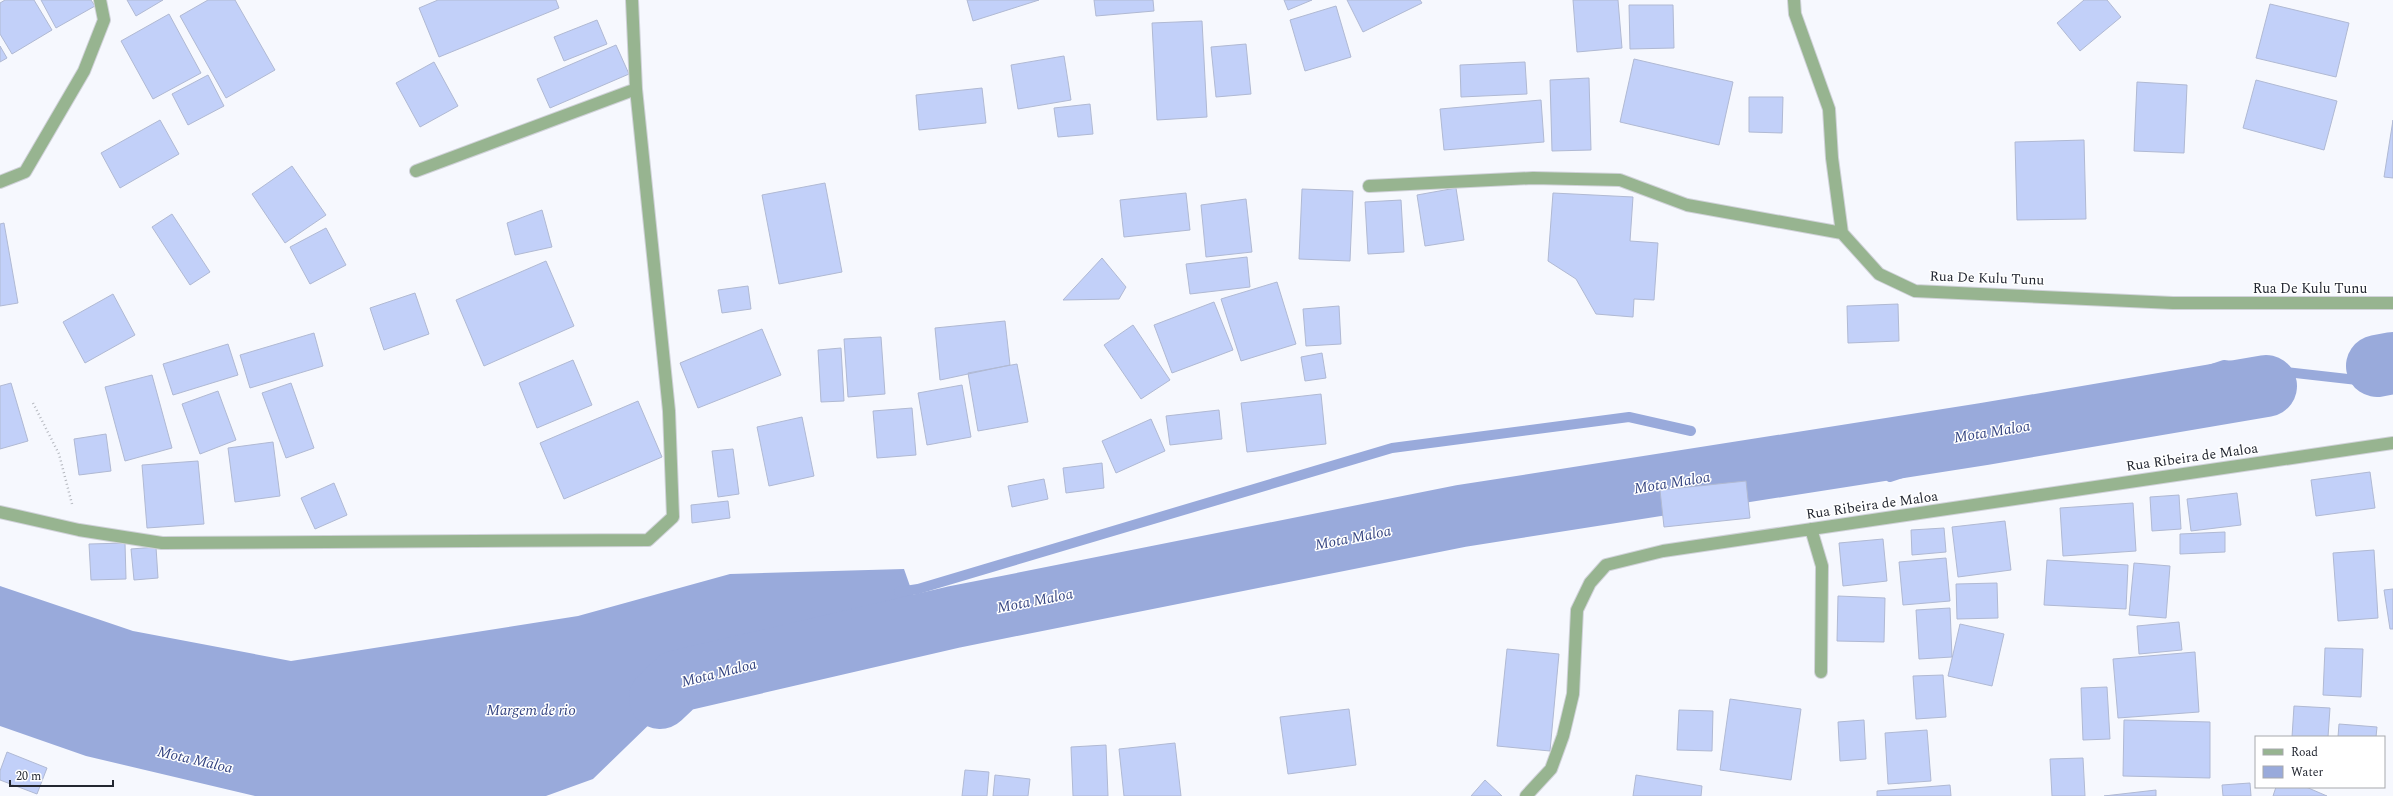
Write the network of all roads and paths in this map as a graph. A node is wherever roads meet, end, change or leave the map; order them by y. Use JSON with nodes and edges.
{"nodes":[{"id":1,"x":100,"y":0,"type":"edge"},
{"id":2,"x":632,"y":0,"type":"edge"},
{"id":3,"x":1794,"y":0,"type":"edge"},
{"id":4,"x":636,"y":89,"type":"junction"},
{"id":5,"x":416,"y":171,"type":"dead end"},
{"id":6,"x":0,"y":182,"type":"edge"},
{"id":7,"x":1369,"y":186,"type":"dead end"},
{"id":8,"x":1842,"y":233,"type":"junction"},
{"id":9,"x":2393,"y":303,"type":"edge"},
{"id":10,"x":33,"y":403,"type":"dead end"},
{"id":11,"x":2393,"y":443,"type":"edge"},
{"id":12,"x":0,"y":512,"type":"edge"},
{"id":13,"x":1811,"y":529,"type":"junction"},
{"id":14,"x":79,"y":530,"type":"junction"},
{"id":15,"x":1821,"y":672,"type":"dead end"},
{"id":16,"x":1526,"y":796,"type":"edge"}],
"edges":[{"from":1,"to":6,"type":"street"},
{"from":2,"to":4,"type":"street"},
{"from":3,"to":8,"type":"street"},
{"from":4,"to":5,"type":"street"},
{"from":4,"to":14,"type":"street"},
{"from":7,"to":8,"type":"street"},
{"from":8,"to":9,"type":"street","name":"Rua De Kulu Tunu"},
{"from":10,"to":14,"type":"path"},
{"from":11,"to":13,"type":"street","name":"Rua Ribeira de Maloa"},
{"from":12,"to":14,"type":"street"},
{"from":13,"to":15,"type":"street"},
{"from":13,"to":16,"type":"street","name":"Rua Ribeira de Maloa"}]}
